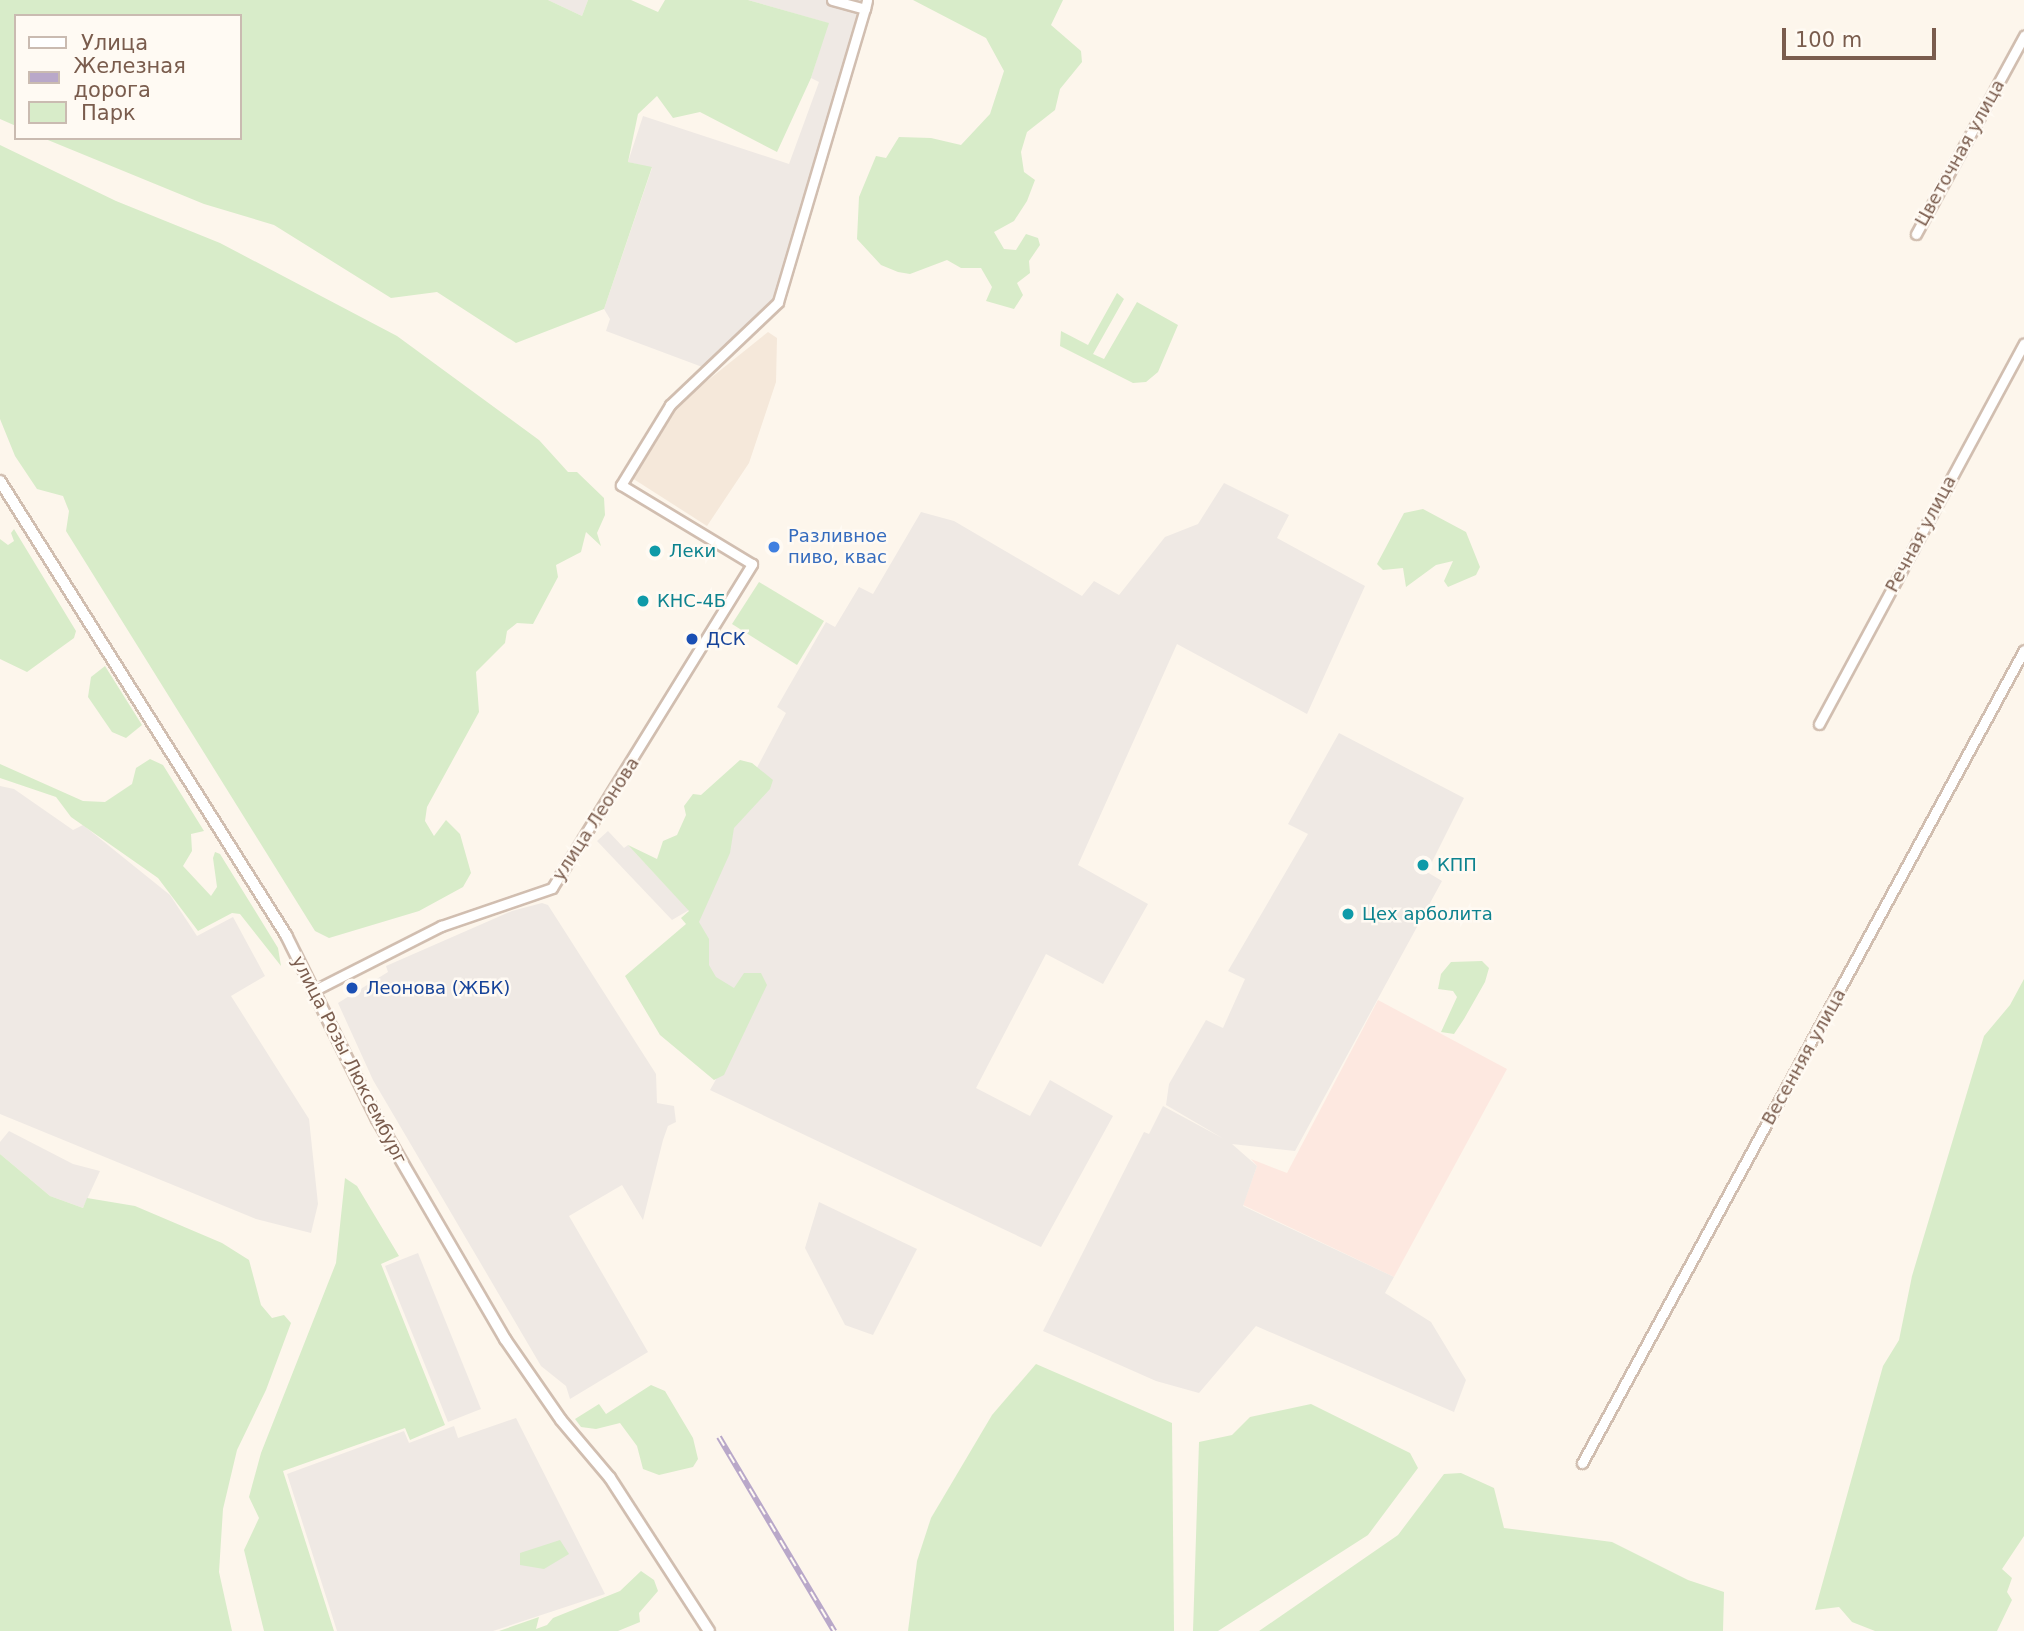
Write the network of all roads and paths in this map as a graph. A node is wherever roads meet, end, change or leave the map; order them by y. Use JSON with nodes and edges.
{"nodes":[{"id":1,"x":832,"y":0,"type":"edge"},
{"id":2,"x":866,"y":4,"type":"edge"},
{"id":3,"x":2024,"y":36,"type":"edge"},
{"id":4,"x":1916,"y":234,"type":"dead end"},
{"id":5,"x":2024,"y":344,"type":"edge"},
{"id":6,"x":0,"y":481,"type":"edge"},
{"id":7,"x":2024,"y":650,"type":"edge"},
{"id":8,"x":1819,"y":724,"type":"dead end"},
{"id":9,"x":313,"y":991,"type":"junction"},
{"id":10,"x":1582,"y":1463,"type":"dead end"},
{"id":11,"x":709,"y":1631,"type":"edge"}],
"edges":[{"from":1,"to":2,"type":"street"},
{"from":2,"to":9,"type":"street","name":"улица Леонова"},
{"from":3,"to":4,"type":"street","name":"Цветочная улица"},
{"from":5,"to":8,"type":"street","name":"Речная улица"},
{"from":6,"to":9,"type":"street","name":"улица Розы Люксембург"},
{"from":7,"to":10,"type":"street","name":"Весенняя улица"},
{"from":9,"to":11,"type":"street","name":"улица Розы Люксембург"}]}
